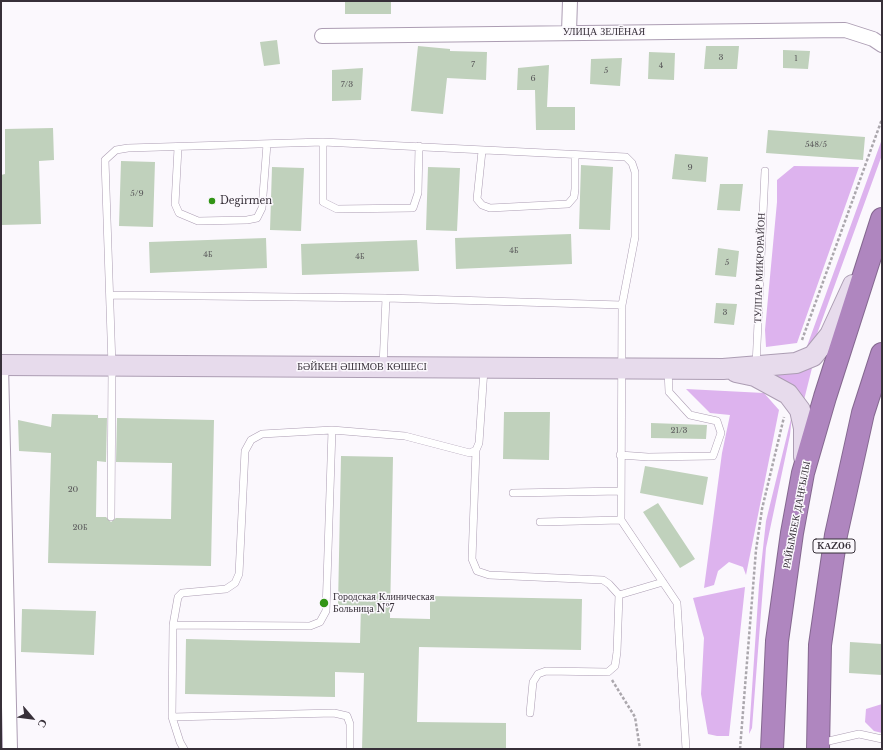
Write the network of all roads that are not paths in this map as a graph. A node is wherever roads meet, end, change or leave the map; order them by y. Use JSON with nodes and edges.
{"nodes":[{"id":1,"x":570,"y":1,"type":"edge"},
{"id":2,"x":569,"y":32,"type":"junction"},
{"id":3,"x":322,"y":36,"type":"dead end"},
{"id":4,"x":882,"y":45,"type":"edge"},
{"id":5,"x":323,"y":142,"type":"junction"},
{"id":6,"x":267,"y":144,"type":"junction"},
{"id":7,"x":419,"y":146,"type":"junction"},
{"id":8,"x":178,"y":148,"type":"junction"},
{"id":9,"x":482,"y":151,"type":"junction"},
{"id":10,"x":575,"y":156,"type":"junction"},
{"id":11,"x":764,"y":171,"type":"dead end"},
{"id":12,"x":880,"y":225,"type":"edge"},
{"id":13,"x":111,"y":295,"type":"junction"},
{"id":14,"x":386,"y":298,"type":"junction"},
{"id":15,"x":622,"y":305,"type":"junction"},
{"id":16,"x":882,"y":354,"type":"edge"},
{"id":17,"x":1,"y":365,"type":"edge"},
{"id":18,"x":112,"y":366,"type":"junction"},
{"id":19,"x":756,"y":366,"type":"junction"},
{"id":20,"x":383,"y":367,"type":"junction"},
{"id":21,"x":484,"y":367,"type":"junction"},
{"id":22,"x":623,"y":367,"type":"junction"},
{"id":23,"x":668,"y":368,"type":"junction"},
{"id":24,"x":723,"y":369,"type":"junction"},
{"id":25,"x":332,"y":430,"type":"junction"},
{"id":26,"x":476,"y":450,"type":"junction"},
{"id":27,"x":620,"y":455,"type":"junction"},
{"id":28,"x":803,"y":473,"type":"junction"},
{"id":29,"x":621,"y":491,"type":"junction"},
{"id":30,"x":513,"y":493,"type":"dead end"},
{"id":31,"x":111,"y":517,"type":"dead end"},
{"id":32,"x":621,"y":520,"type":"junction"},
{"id":33,"x":540,"y":522,"type":"dead end"},
{"id":34,"x":663,"y":582,"type":"junction"},
{"id":35,"x":619,"y":595,"type":"junction"},
{"id":36,"x":173,"y":625,"type":"junction"},
{"id":37,"x":530,"y":713,"type":"dead end"},
{"id":38,"x":172,"y":717,"type":"junction"},
{"id":39,"x":882,"y":739,"type":"edge"},
{"id":40,"x":818,"y":747,"type":"edge"},
{"id":41,"x":770,"y":748,"type":"edge"},
{"id":42,"x":10,"y":749,"type":"edge"},
{"id":43,"x":184,"y":749,"type":"edge"},
{"id":44,"x":350,"y":749,"type":"edge"},
{"id":45,"x":686,"y":749,"type":"edge"}],
"edges":[{"from":1,"to":2,"type":"street"},
{"from":2,"to":3,"type":"street","name":"УЛИЦА ЗЕЛЁНАЯ"},
{"from":2,"to":4,"type":"street","name":"УЛИЦА ЗЕЛЁНАЯ"},
{"from":5,"to":6,"type":"lane"},
{"from":5,"to":7,"type":"lane"},
{"from":5,"to":7,"type":"lane"},
{"from":6,"to":8,"type":"lane"},
{"from":6,"to":8,"type":"lane"},
{"from":7,"to":9,"type":"lane"},
{"from":8,"to":13,"type":"lane"},
{"from":9,"to":10,"type":"lane"},
{"from":9,"to":10,"type":"lane"},
{"from":10,"to":15,"type":"lane"},
{"from":11,"to":19,"type":"lane","name":"ТУЛПАР МИКРОРАЙОН"},
{"from":12,"to":19,"type":"main road"},
{"from":12,"to":28,"type":"highway","name":"РАЙЫМБЕК ДАҢҒЫЛЫ"},
{"from":13,"to":14,"type":"lane"},
{"from":13,"to":18,"type":"lane"},
{"from":14,"to":15,"type":"lane"},
{"from":14,"to":20,"type":"lane"},
{"from":15,"to":22,"type":"lane"},
{"from":16,"to":40,"type":"highway","number":"KАZ06"},
{"from":17,"to":18,"type":"main road","name":"БӘЙКЕН ӘШІМОВ КӨШЕСІ"},
{"from":17,"to":42,"type":"street"},
{"from":18,"to":20,"type":"main road","name":"БӘЙКЕН ӘШІМОВ КӨШЕСІ"},
{"from":18,"to":31,"type":"lane"},
{"from":19,"to":24,"type":"main road"},
{"from":20,"to":21,"type":"main road","name":"БӘЙКЕН ӘШІМОВ КӨШЕСІ"},
{"from":21,"to":22,"type":"main road","name":"БӘЙКЕН ӘШІМОВ КӨШЕСІ"},
{"from":21,"to":26,"type":"lane"},
{"from":22,"to":23,"type":"main road","name":"БӘЙКЕН ӘШІМОВ КӨШЕСІ"},
{"from":22,"to":27,"type":"lane"},
{"from":23,"to":24,"type":"main road","name":"БӘЙКЕН ӘШІМОВ КӨШЕСІ"},
{"from":23,"to":27,"type":"lane"},
{"from":24,"to":28,"type":"main road"},
{"from":25,"to":26,"type":"lane"},
{"from":25,"to":36,"type":"lane"},
{"from":25,"to":36,"type":"lane"},
{"from":26,"to":35,"type":"lane"},
{"from":27,"to":29,"type":"lane"},
{"from":28,"to":41,"type":"highway","name":"РАЙЫМБЕК ДАҢҒЫЛЫ"},
{"from":29,"to":30,"type":"lane"},
{"from":29,"to":32,"type":"lane"},
{"from":32,"to":33,"type":"lane"},
{"from":32,"to":34,"type":"lane"},
{"from":34,"to":35,"type":"lane"},
{"from":34,"to":45,"type":"lane"},
{"from":35,"to":37,"type":"lane"},
{"from":36,"to":38,"type":"lane"},
{"from":38,"to":43,"type":"lane"},
{"from":38,"to":44,"type":"lane"},
{"from":39,"to":40,"type":"lane"}]}
